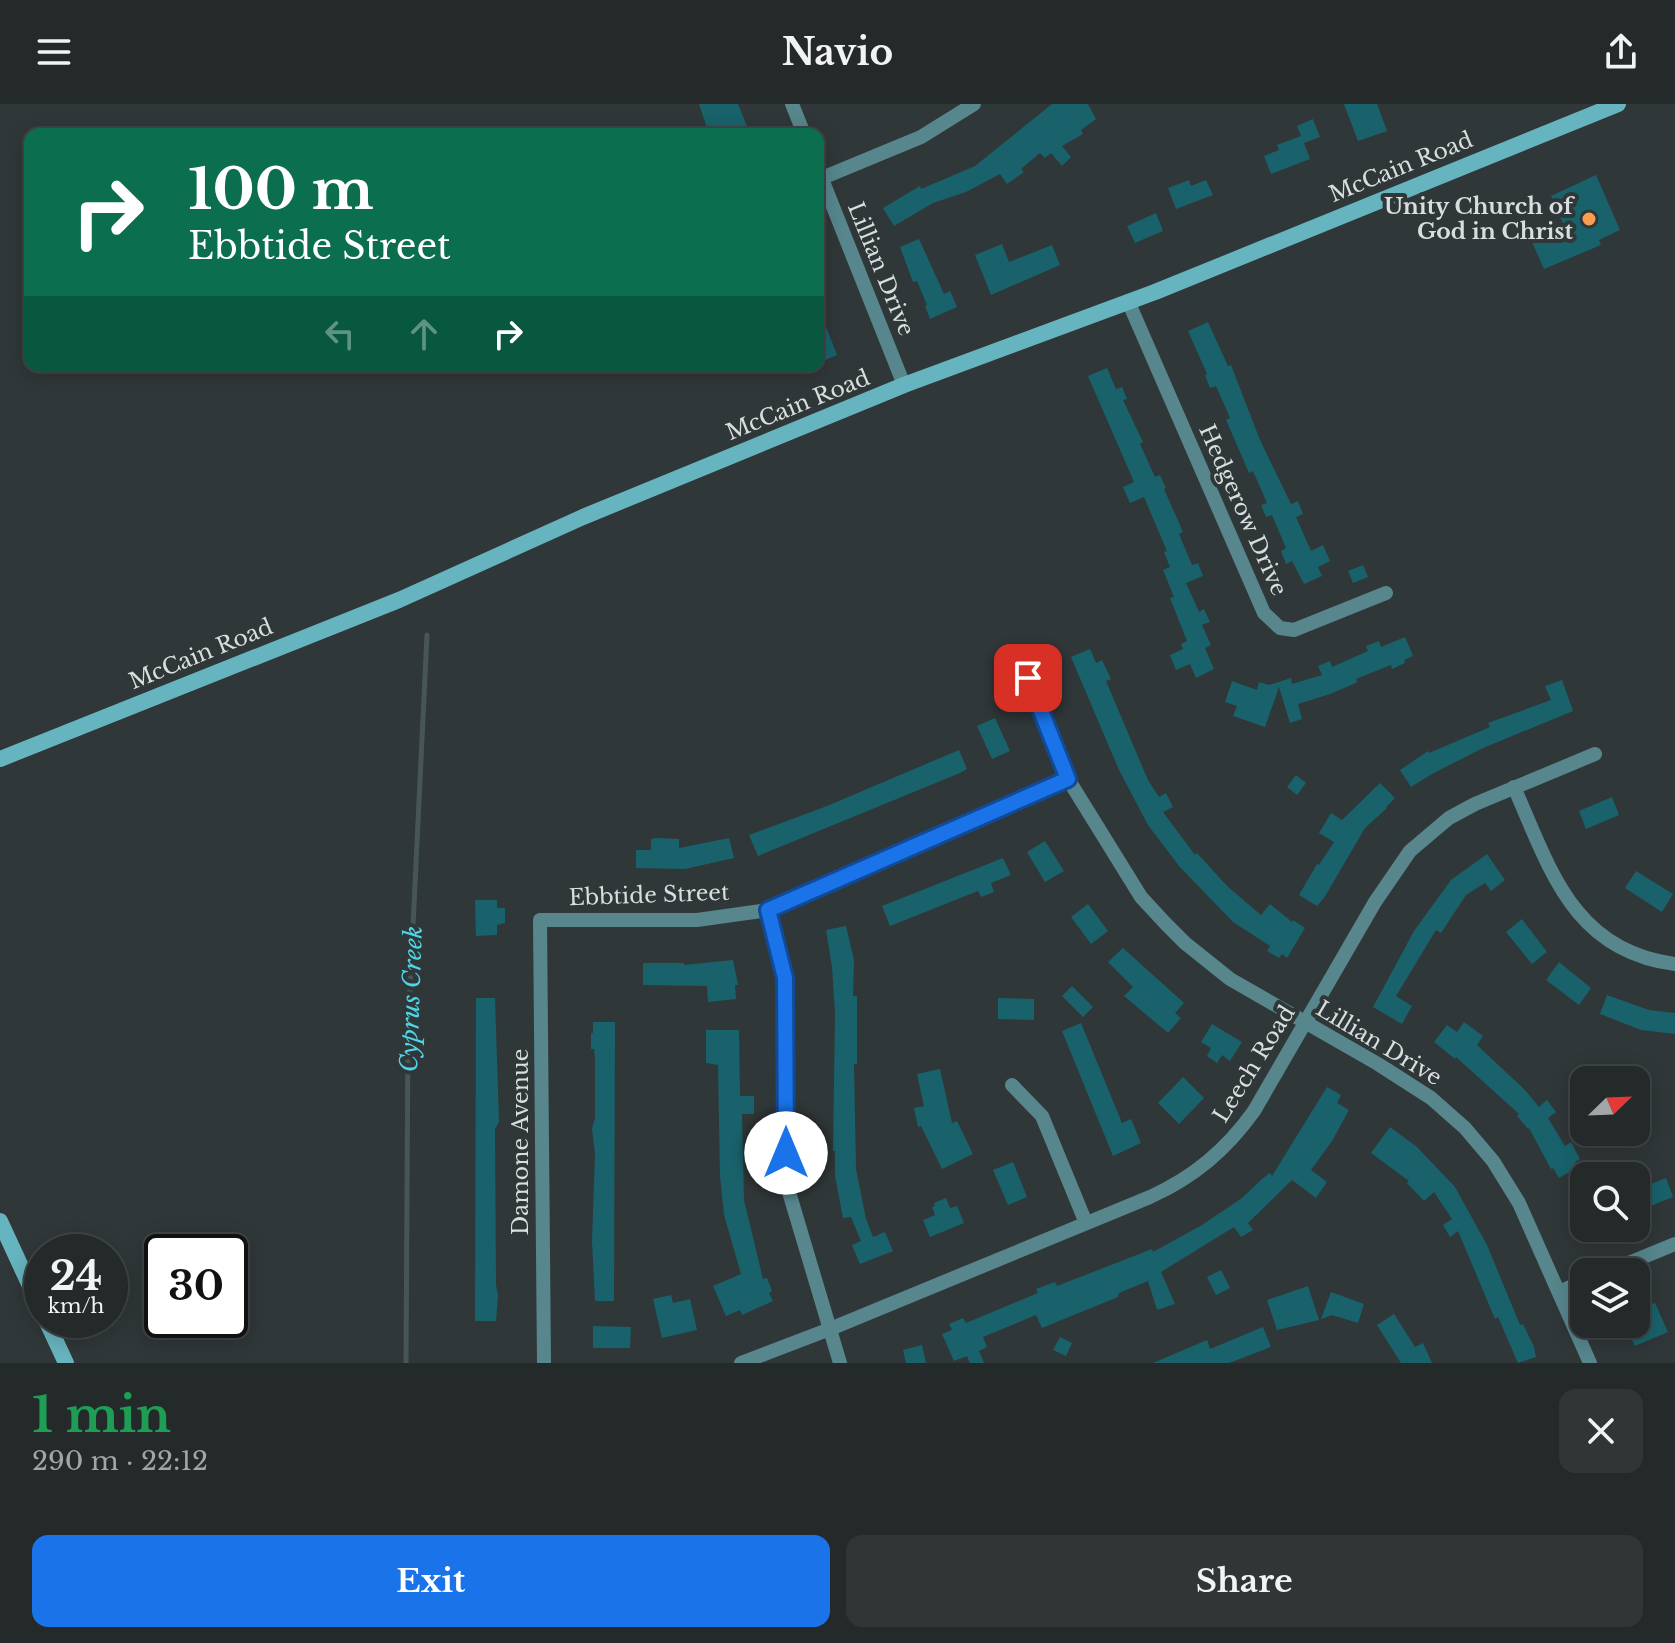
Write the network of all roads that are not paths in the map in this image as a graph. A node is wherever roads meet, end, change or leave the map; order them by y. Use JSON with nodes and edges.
{"nodes":[{"id":1,"x":792,"y":104,"type":"edge"},
{"id":2,"x":974,"y":104,"type":"edge"},
{"id":3,"x":1618,"y":104,"type":"edge"},
{"id":4,"x":802,"y":128,"type":"edge"},
{"id":5,"x":824,"y":173,"type":"edge"},
{"id":6,"x":824,"y":184,"type":"edge"},
{"id":7,"x":1128,"y":301,"type":"junction"},
{"id":8,"x":904,"y":385,"type":"junction"},
{"id":9,"x":1386,"y":593,"type":"dead end"},
{"id":10,"x":1028,"y":678,"type":"dead end"},
{"id":11,"x":1595,"y":754,"type":"dead end"},
{"id":12,"x":0,"y":759,"type":"edge"},
{"id":13,"x":1068,"y":779,"type":"junction"},
{"id":14,"x":1514,"y":787,"type":"junction"},
{"id":15,"x":768,"y":910,"type":"junction"},
{"id":16,"x":540,"y":920,"type":"joint"},
{"id":17,"x":1675,"y":964,"type":"edge"},
{"id":18,"x":1305,"y":1024,"type":"junction"},
{"id":19,"x":1012,"y":1085,"type":"dead end"},
{"id":20,"x":0,"y":1221,"type":"edge"},
{"id":21,"x":1086,"y":1223,"type":"junction"},
{"id":22,"x":1675,"y":1244,"type":"edge"},
{"id":23,"x":1641,"y":1258,"type":"edge"},
{"id":24,"x":24,"y":1273,"type":"edge"},
{"id":25,"x":1570,"y":1287,"type":"edge"},
{"id":26,"x":1559,"y":1292,"type":"junction"},
{"id":27,"x":830,"y":1329,"type":"junction"},
{"id":28,"x":54,"y":1338,"type":"edge"},
{"id":29,"x":66,"y":1363,"type":"edge"},
{"id":30,"x":544,"y":1363,"type":"edge"},
{"id":31,"x":741,"y":1363,"type":"edge"},
{"id":32,"x":840,"y":1363,"type":"edge"},
{"id":33,"x":1590,"y":1363,"type":"edge"}],
"edges":[{"from":1,"to":4,"type":"street"},
{"from":2,"to":5,"type":"street"},
{"from":3,"to":7,"type":"street","name":"McCain Road"},
{"from":6,"to":8,"type":"street","name":"Lillian Drive"},
{"from":7,"to":8,"type":"street","name":"McCain Road"},
{"from":7,"to":9,"type":"street","name":"Hedgerow Drive"},
{"from":8,"to":12,"type":"street","name":"McCain Road"},
{"from":10,"to":13,"type":"street","name":"Lillian Drive"},
{"from":11,"to":14,"type":"street","name":"Leech Road"},
{"from":13,"to":15,"type":"street","name":"Ebbtide Street"},
{"from":13,"to":18,"type":"street","name":"Lillian Drive"},
{"from":14,"to":17,"type":"street"},
{"from":14,"to":18,"type":"street","name":"Leech Road"},
{"from":15,"to":16,"type":"street","name":"Ebbtide Street"},
{"from":15,"to":27,"type":"street"},
{"from":16,"to":30,"type":"street","name":"Damone Avenue"},
{"from":18,"to":21,"type":"street","name":"Leech Road"},
{"from":18,"to":26,"type":"street","name":"Lillian Drive"},
{"from":19,"to":21,"type":"street"},
{"from":20,"to":24,"type":"street"},
{"from":21,"to":27,"type":"street","name":"Leech Road"},
{"from":22,"to":23,"type":"street"},
{"from":25,"to":26,"type":"street"},
{"from":26,"to":33,"type":"street","name":"Lillian Drive"},
{"from":27,"to":31,"type":"street","name":"Leech Road"},
{"from":27,"to":32,"type":"street"},
{"from":28,"to":29,"type":"street"}]}
